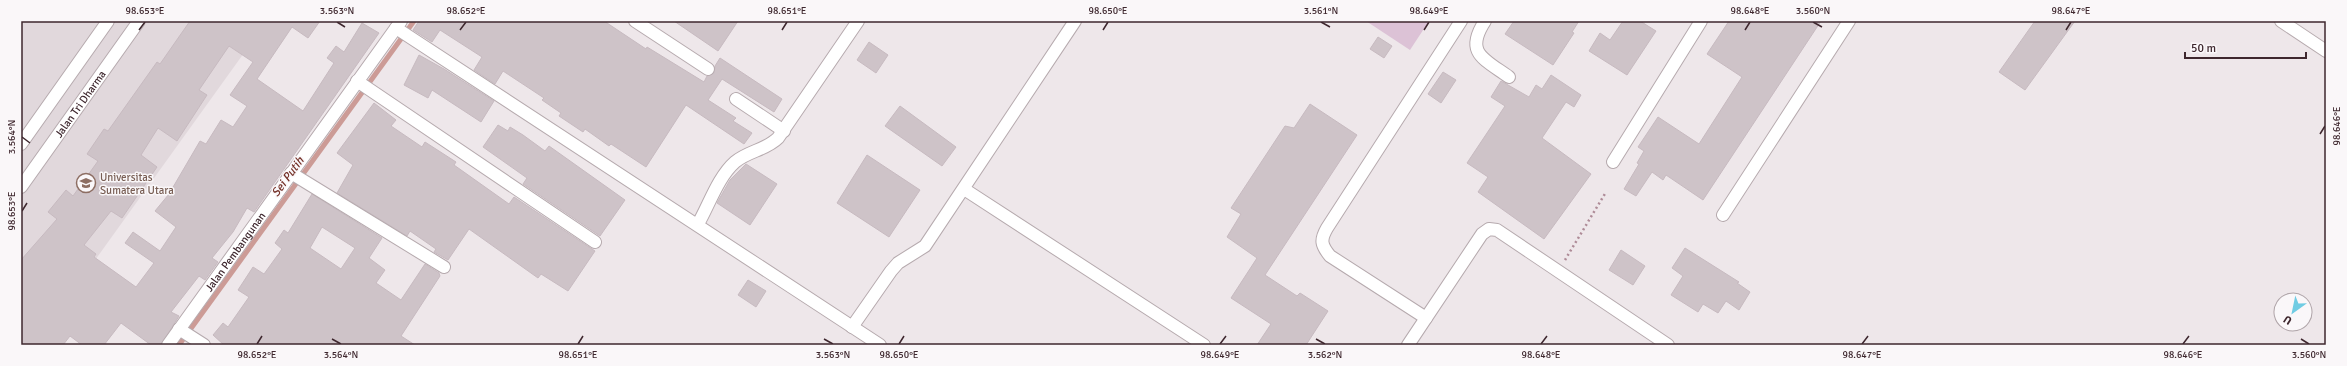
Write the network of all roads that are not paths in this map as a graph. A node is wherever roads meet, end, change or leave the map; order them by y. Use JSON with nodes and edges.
{"nodes":[{"id":1,"x":108,"y":21,"type":"edge"},
{"id":2,"x":139,"y":21,"type":"edge"},
{"id":3,"x":635,"y":21,"type":"edge"},
{"id":4,"x":858,"y":21,"type":"edge"},
{"id":5,"x":1075,"y":21,"type":"edge"},
{"id":6,"x":1460,"y":21,"type":"edge"},
{"id":7,"x":1485,"y":21,"type":"edge"},
{"id":8,"x":1701,"y":21,"type":"edge"},
{"id":9,"x":1849,"y":21,"type":"edge"},
{"id":10,"x":2281,"y":21,"type":"edge"},
{"id":11,"x":399,"y":26,"type":"edge"},
{"id":12,"x":2326,"y":51,"type":"edge"},
{"id":13,"x":708,"y":69,"type":"dead end"},
{"id":14,"x":1509,"y":77,"type":"dead end"},
{"id":15,"x":361,"y":84,"type":"junction"},
{"id":16,"x":736,"y":99,"type":"dead end"},
{"id":17,"x":784,"y":131,"type":"junction"},
{"id":18,"x":21,"y":144,"type":"edge"},
{"id":19,"x":1613,"y":162,"type":"dead end"},
{"id":20,"x":296,"y":176,"type":"junction"},
{"id":21,"x":21,"y":187,"type":"edge"},
{"id":22,"x":964,"y":189,"type":"junction"},
{"id":23,"x":1723,"y":215,"type":"dead end"},
{"id":24,"x":698,"y":224,"type":"junction"},
{"id":25,"x":595,"y":242,"type":"dead end"},
{"id":26,"x":444,"y":267,"type":"dead end"},
{"id":27,"x":1426,"y":318,"type":"junction"},
{"id":28,"x":852,"y":327,"type":"junction"},
{"id":29,"x":184,"y":332,"type":"junction"},
{"id":30,"x":168,"y":345,"type":"edge"},
{"id":31,"x":204,"y":345,"type":"edge"},
{"id":32,"x":880,"y":345,"type":"edge"},
{"id":33,"x":1204,"y":345,"type":"edge"},
{"id":34,"x":1408,"y":345,"type":"edge"},
{"id":35,"x":1668,"y":345,"type":"edge"}],
"edges":[{"from":1,"to":18,"type":"street"},
{"from":2,"to":21,"type":"street","name":"Jalan Tri Dharma"},
{"from":3,"to":13,"type":"street"},
{"from":4,"to":17,"type":"street"},
{"from":5,"to":22,"type":"street"},
{"from":6,"to":27,"type":"street"},
{"from":7,"to":14,"type":"street"},
{"from":8,"to":19,"type":"street"},
{"from":9,"to":23,"type":"street"},
{"from":10,"to":12,"type":"street"},
{"from":11,"to":15,"type":"street","name":"Jalan Pembangunan"},
{"from":11,"to":24,"type":"street"},
{"from":15,"to":20,"type":"street","name":"Jalan Pembangunan"},
{"from":15,"to":25,"type":"street"},
{"from":16,"to":17,"type":"street"},
{"from":17,"to":24,"type":"street"},
{"from":20,"to":26,"type":"street"},
{"from":20,"to":29,"type":"street","name":"Jalan Pembangunan"},
{"from":22,"to":28,"type":"street"},
{"from":22,"to":33,"type":"street"},
{"from":24,"to":28,"type":"street"},
{"from":27,"to":34,"type":"street"},
{"from":27,"to":35,"type":"street"},
{"from":28,"to":32,"type":"street"},
{"from":29,"to":30,"type":"street","name":"Jalan Pembangunan"},
{"from":29,"to":31,"type":"street"}]}
